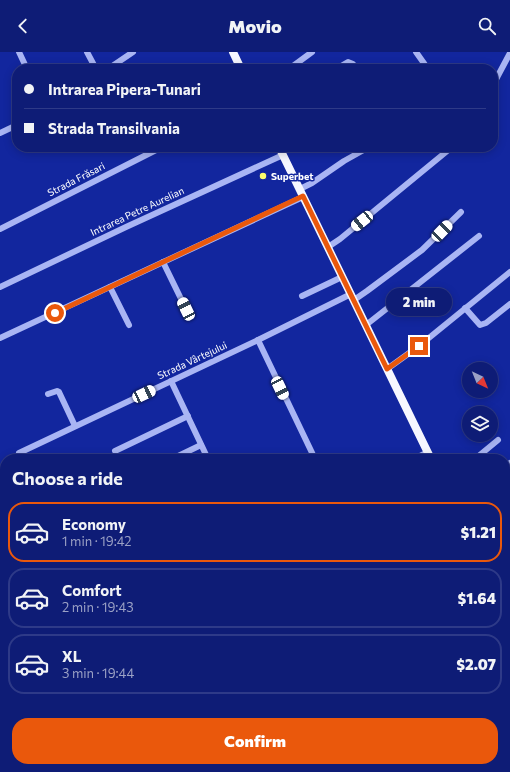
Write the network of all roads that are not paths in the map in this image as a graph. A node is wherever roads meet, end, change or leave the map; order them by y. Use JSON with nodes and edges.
{"nodes":[{"id":1,"x":19,"y":52,"type":"edge"},
{"id":2,"x":87,"y":52,"type":"edge"},
{"id":3,"x":133,"y":52,"type":"edge"},
{"id":4,"x":233,"y":52,"type":"edge"},
{"id":5,"x":312,"y":52,"type":"edge"},
{"id":6,"x":416,"y":52,"type":"edge"},
{"id":7,"x":509,"y":56,"type":"edge"},
{"id":8,"x":25,"y":64,"type":"edge"},
{"id":9,"x":93,"y":64,"type":"edge"},
{"id":10,"x":115,"y":64,"type":"edge"},
{"id":11,"x":239,"y":64,"type":"edge"},
{"id":12,"x":296,"y":64,"type":"edge"},
{"id":13,"x":424,"y":64,"type":"edge"},
{"id":14,"x":498,"y":76,"type":"edge"},
{"id":15,"x":12,"y":128,"type":"edge"},
{"id":16,"x":0,"y":134,"type":"edge"},
{"id":17,"x":152,"y":152,"type":"edge"},
{"id":18,"x":282,"y":152,"type":"edge"},
{"id":19,"x":360,"y":152,"type":"edge"},
{"id":20,"x":446,"y":152,"type":"edge"},
{"id":21,"x":283,"y":155,"type":"junction"},
{"id":22,"x":302,"y":193,"type":"junction"},
{"id":23,"x":461,"y":212,"type":"dead end"},
{"id":24,"x":0,"y":229,"type":"edge"},
{"id":25,"x":479,"y":236,"type":"dead end"},
{"id":26,"x":328,"y":247,"type":"junction"},
{"id":27,"x":163,"y":262,"type":"junction"},
{"id":28,"x":510,"y":272,"type":"edge"},
{"id":29,"x":342,"y":277,"type":"junction"},
{"id":30,"x":0,"y":287,"type":"edge"},
{"id":31,"x":110,"y":287,"type":"junction"},
{"id":32,"x":302,"y":296,"type":"dead end"},
{"id":33,"x":352,"y":297,"type":"junction"},
{"id":34,"x":510,"y":304,"type":"edge"},
{"id":35,"x":465,"y":308,"type":"junction"},
{"id":36,"x":186,"y":309,"type":"dead end"},
{"id":37,"x":129,"y":325,"type":"dead end"},
{"id":38,"x":366,"y":325,"type":"junction"},
{"id":39,"x":0,"y":338,"type":"edge"},
{"id":40,"x":258,"y":340,"type":"junction"},
{"id":41,"x":387,"y":369,"type":"junction"},
{"id":42,"x":171,"y":381,"type":"junction"},
{"id":43,"x":48,"y":394,"type":"dead end"},
{"id":44,"x":188,"y":416,"type":"junction"},
{"id":45,"x":75,"y":426,"type":"junction"},
{"id":46,"x":495,"y":442,"type":"edge"},
{"id":47,"x":201,"y":445,"type":"junction"},
{"id":48,"x":115,"y":451,"type":"dead end"},
{"id":49,"x":19,"y":453,"type":"dead end"},
{"id":50,"x":182,"y":454,"type":"edge"},
{"id":51,"x":206,"y":454,"type":"edge"},
{"id":52,"x":313,"y":454,"type":"edge"},
{"id":53,"x":428,"y":454,"type":"edge"},
{"id":54,"x":480,"y":454,"type":"edge"}],
"edges":[{"from":1,"to":8,"type":"street"},
{"from":2,"to":9,"type":"street"},
{"from":3,"to":10,"type":"street"},
{"from":4,"to":11,"type":"main road"},
{"from":5,"to":12,"type":"street"},
{"from":6,"to":13,"type":"street"},
{"from":7,"to":14,"type":"street"},
{"from":15,"to":16,"type":"street"},
{"from":17,"to":24,"type":"street","name":"Strada Frăsari"},
{"from":18,"to":21,"type":"main road"},
{"from":19,"to":22,"type":"street"},
{"from":20,"to":26,"type":"street"},
{"from":21,"to":22,"type":"main road"},
{"from":21,"to":30,"type":"street","name":"Intrarea Petre Aurelian"},
{"from":22,"to":26,"type":"main road"},
{"from":22,"to":27,"type":"street"},
{"from":23,"to":33,"type":"street","name":"Strada Vârtejului"},
{"from":25,"to":38,"type":"street"},
{"from":26,"to":29,"type":"main road"},
{"from":27,"to":31,"type":"street"},
{"from":27,"to":36,"type":"street"},
{"from":28,"to":35,"type":"street"},
{"from":29,"to":32,"type":"street"},
{"from":29,"to":33,"type":"main road"},
{"from":31,"to":37,"type":"street"},
{"from":31,"to":39,"type":"street"},
{"from":33,"to":38,"type":"main road"},
{"from":33,"to":40,"type":"street","name":"Strada Vârtejului"},
{"from":34,"to":35,"type":"street"},
{"from":35,"to":41,"type":"street"},
{"from":38,"to":41,"type":"main road"},
{"from":40,"to":42,"type":"street","name":"Strada Vârtejului"},
{"from":40,"to":52,"type":"street"},
{"from":41,"to":53,"type":"main road"},
{"from":42,"to":44,"type":"street"},
{"from":42,"to":45,"type":"street","name":"Strada Vârtejului"},
{"from":43,"to":45,"type":"street"},
{"from":44,"to":47,"type":"street"},
{"from":44,"to":48,"type":"street"},
{"from":45,"to":49,"type":"street","name":"Strada Vârtejului"},
{"from":46,"to":54,"type":"street"},
{"from":47,"to":50,"type":"street"},
{"from":47,"to":51,"type":"street"}]}
